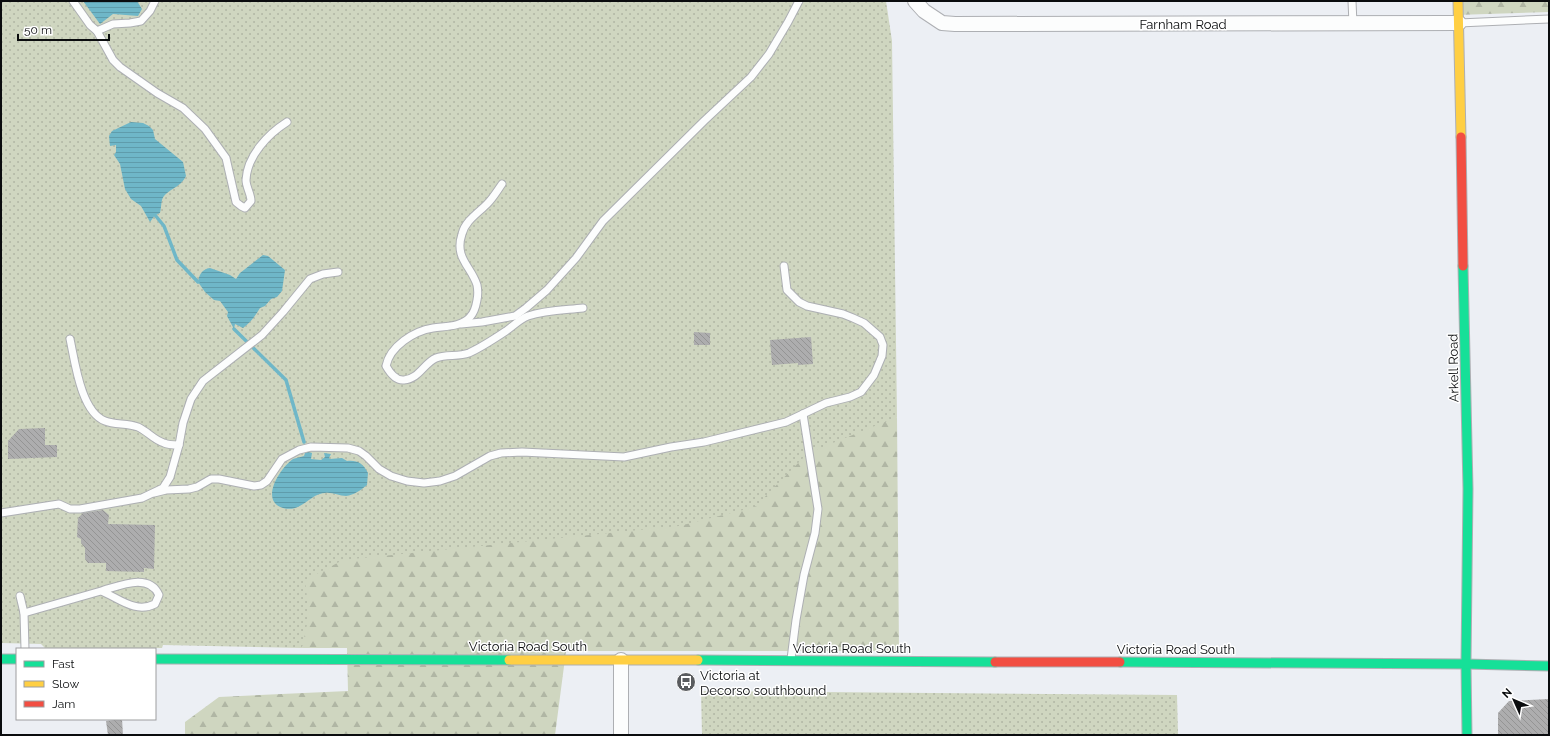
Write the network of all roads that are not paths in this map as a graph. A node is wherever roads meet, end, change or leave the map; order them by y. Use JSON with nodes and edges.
{"nodes":[{"id":1,"x":73,"y":1,"type":"edge"},
{"id":2,"x":155,"y":1,"type":"edge"},
{"id":3,"x":799,"y":1,"type":"edge"},
{"id":4,"x":915,"y":1,"type":"edge"},
{"id":5,"x":1352,"y":1,"type":"edge"},
{"id":6,"x":1458,"y":1,"type":"edge"},
{"id":7,"x":1549,"y":19,"type":"edge"},
{"id":8,"x":1459,"y":23,"type":"junction"},
{"id":9,"x":1353,"y":24,"type":"junction"},
{"id":10,"x":97,"y":31,"type":"junction"},
{"id":11,"x":287,"y":122,"type":"dead end"},
{"id":12,"x":502,"y":184,"type":"dead end"},
{"id":13,"x":784,"y":266,"type":"dead end"},
{"id":14,"x":338,"y":272,"type":"dead end"},
{"id":15,"x":583,"y":308,"type":"dead end"},
{"id":16,"x":461,"y":324,"type":"junction"},
{"id":17,"x":70,"y":339,"type":"dead end"},
{"id":18,"x":803,"y":414,"type":"junction"},
{"id":19,"x":179,"y":445,"type":"junction"},
{"id":20,"x":154,"y":493,"type":"junction"},
{"id":21,"x":1,"y":513,"type":"edge"},
{"id":22,"x":101,"y":591,"type":"junction"},
{"id":23,"x":20,"y":596,"type":"dead end"},
{"id":24,"x":24,"y":613,"type":"junction"},
{"id":25,"x":25,"y":648,"type":"edge"},
{"id":26,"x":1,"y":659,"type":"edge"},
{"id":27,"x":16,"y":659,"type":"edge"},
{"id":28,"x":156,"y":659,"type":"edge"},
{"id":29,"x":621,"y":660,"type":"junction"},
{"id":30,"x":791,"y":660,"type":"junction"},
{"id":31,"x":1466,"y":664,"type":"junction"},
{"id":32,"x":1549,"y":666,"type":"edge"},
{"id":33,"x":621,"y":735,"type":"edge"},
{"id":34,"x":1467,"y":735,"type":"edge"}],
"edges":[{"from":1,"to":10,"type":"lane"},
{"from":2,"to":10,"type":"lane"},
{"from":3,"to":16,"type":"lane"},
{"from":4,"to":9,"type":"street","name":"Farnham Road"},
{"from":5,"to":9,"type":"lane"},
{"from":6,"to":8,"type":"main road","name":"Arkell Road"},
{"from":7,"to":8,"type":"lane"},
{"from":8,"to":9,"type":"street","name":"Farnham Road"},
{"from":8,"to":31,"type":"main road","name":"Arkell Road"},
{"from":10,"to":11,"type":"lane"},
{"from":12,"to":16,"type":"lane"},
{"from":13,"to":18,"type":"lane"},
{"from":14,"to":19,"type":"lane"},
{"from":15,"to":16,"type":"lane"},
{"from":17,"to":19,"type":"lane"},
{"from":18,"to":20,"type":"lane"},
{"from":18,"to":30,"type":"lane"},
{"from":19,"to":20,"type":"lane"},
{"from":20,"to":21,"type":"lane"},
{"from":22,"to":22,"type":"lane"},
{"from":22,"to":24,"type":"lane"},
{"from":23,"to":24,"type":"lane"},
{"from":24,"to":25,"type":"lane"},
{"from":26,"to":27,"type":"main road"},
{"from":28,"to":29,"type":"main road","name":"Victoria Road South"},
{"from":29,"to":30,"type":"main road","name":"Victoria Road South"},
{"from":29,"to":33,"type":"street"},
{"from":30,"to":31,"type":"main road","name":"Victoria Road South"},
{"from":31,"to":32,"type":"main road","name":"Victoria Road South"},
{"from":31,"to":34,"type":"main road","name":"Arkell Road"}]}
